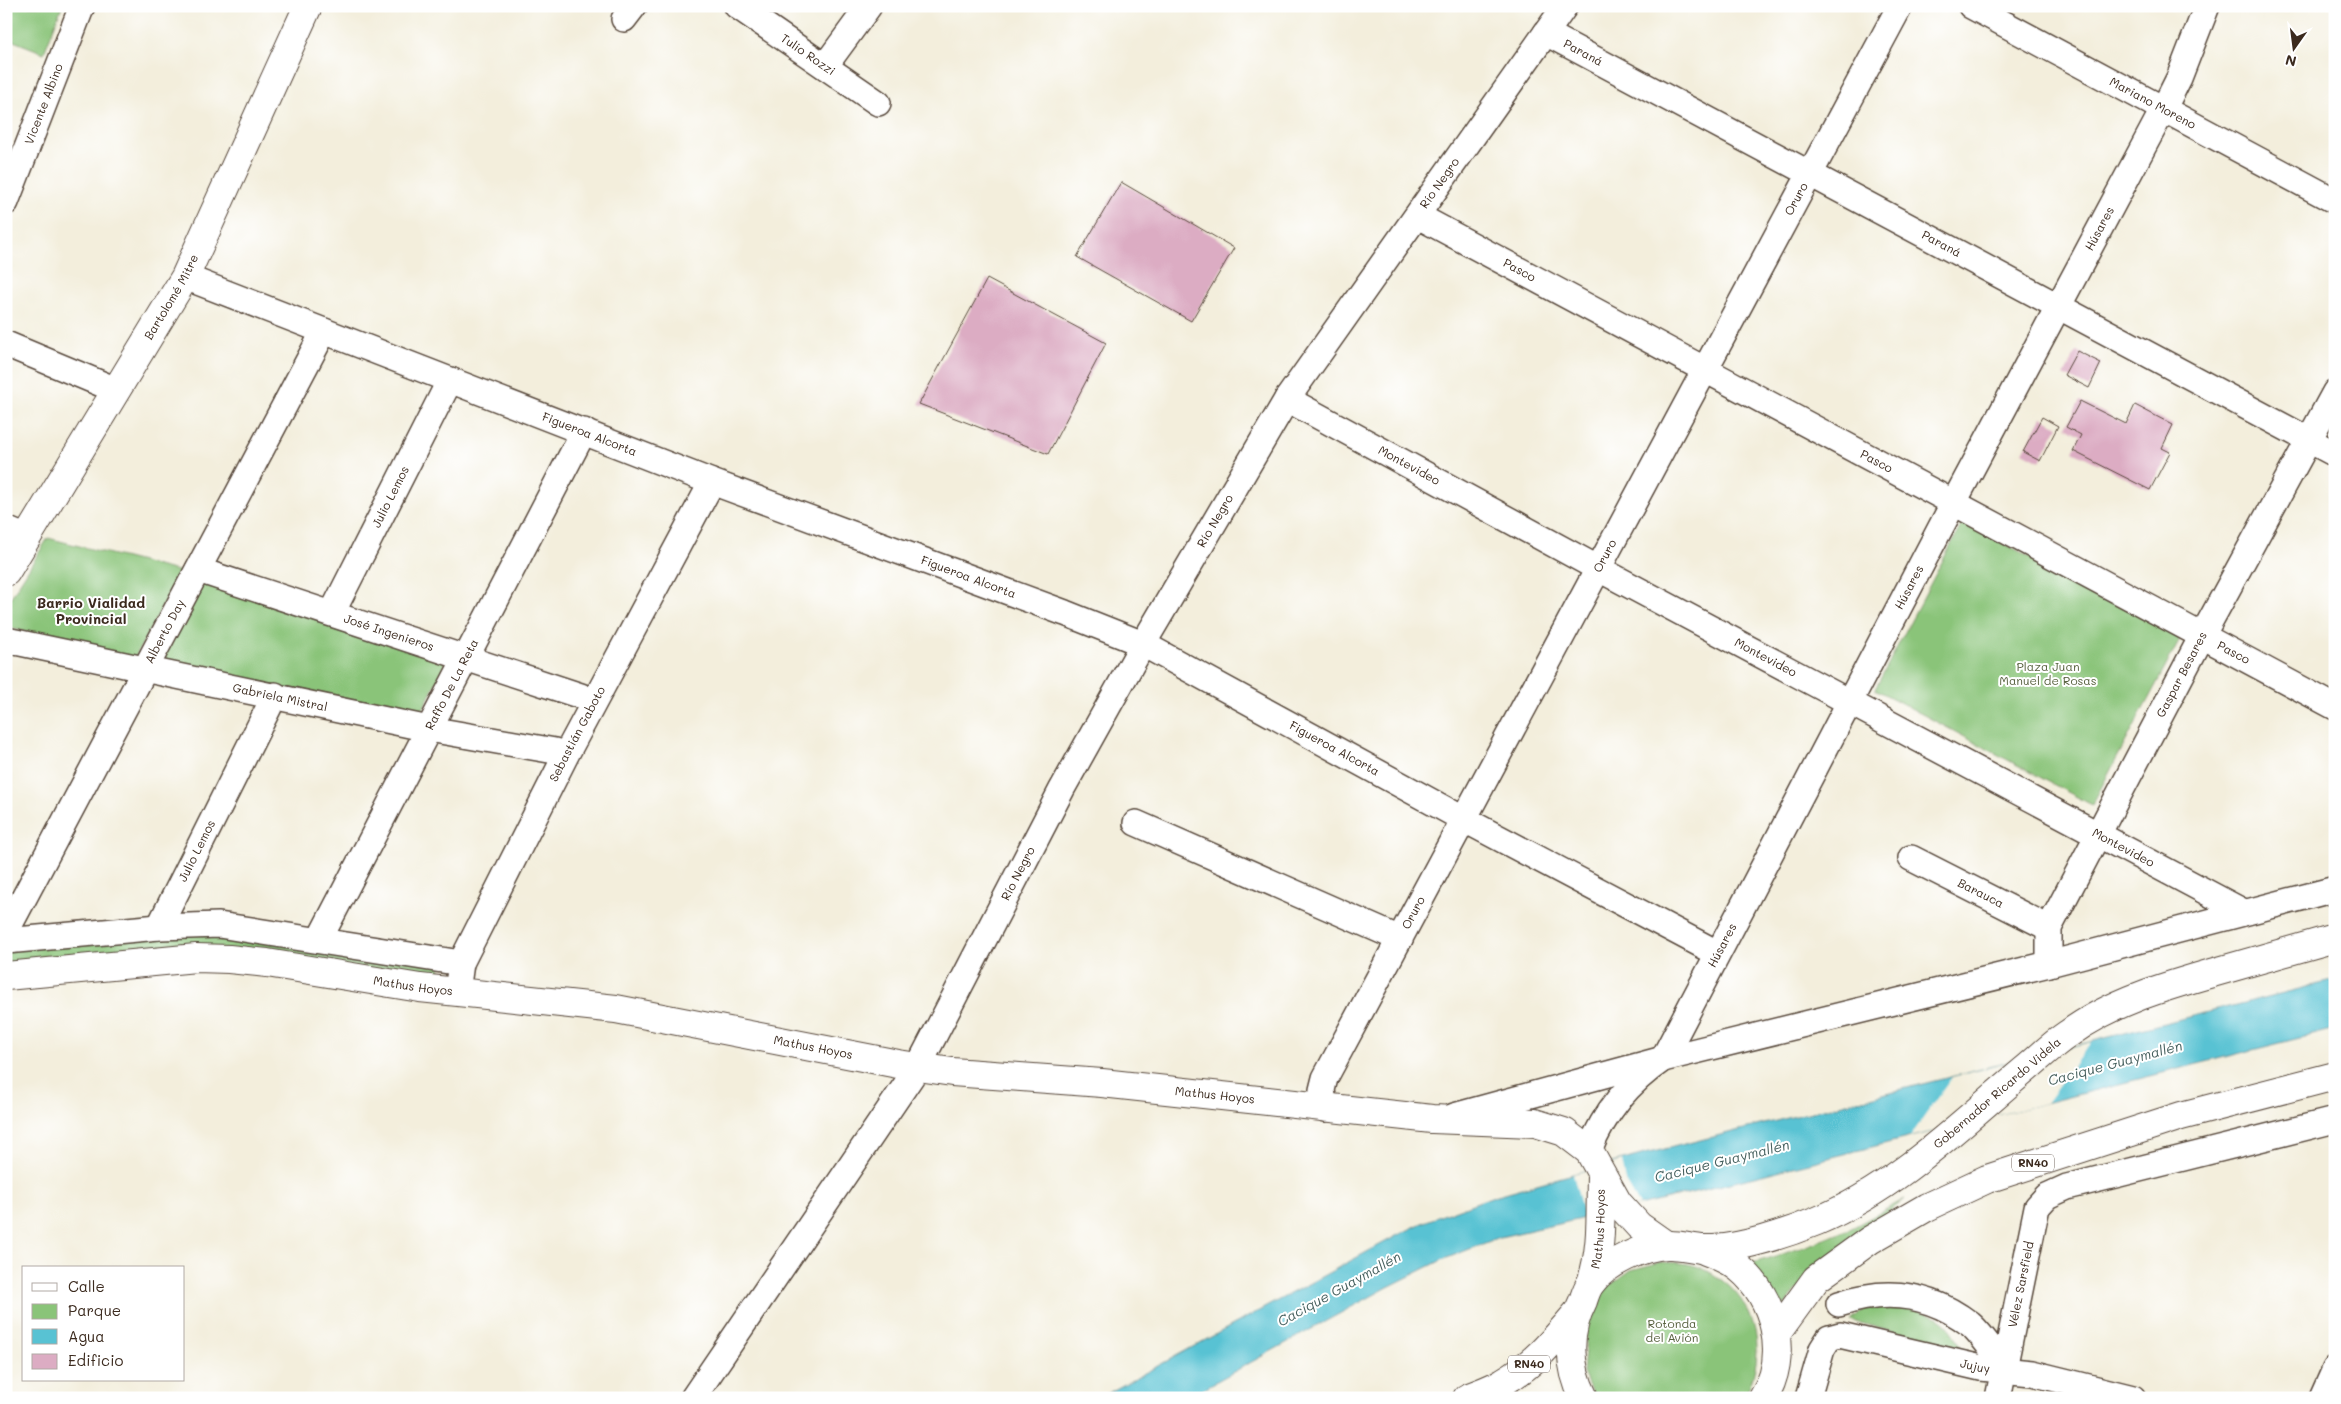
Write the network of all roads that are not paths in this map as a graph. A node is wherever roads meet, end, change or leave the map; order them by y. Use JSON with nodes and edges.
{"nodes":[{"id":1,"x":82,"y":6,"type":"edge"},
{"id":2,"x":308,"y":6,"type":"edge"},
{"id":3,"x":737,"y":6,"type":"edge"},
{"id":4,"x":870,"y":6,"type":"edge"},
{"id":5,"x":1565,"y":6,"type":"edge"},
{"id":6,"x":1900,"y":6,"type":"edge"},
{"id":7,"x":1971,"y":6,"type":"edge"},
{"id":8,"x":2207,"y":6,"type":"edge"},
{"id":9,"x":1546,"y":33,"type":"junction"},
{"id":10,"x":825,"y":66,"type":"junction"},
{"id":11,"x":878,"y":103,"type":"dead end"},
{"id":12,"x":2164,"y":108,"type":"junction"},
{"id":13,"x":1811,"y":176,"type":"junction"},
{"id":14,"x":2335,"y":201,"type":"edge"},
{"id":15,"x":6,"y":202,"type":"edge"},
{"id":16,"x":1418,"y":216,"type":"junction"},
{"id":17,"x":185,"y":277,"type":"junction"},
{"id":18,"x":2058,"y":306,"type":"junction"},
{"id":19,"x":324,"y":331,"type":"junction"},
{"id":20,"x":6,"y":344,"type":"edge"},
{"id":21,"x":1706,"y":372,"type":"junction"},
{"id":22,"x":450,"y":380,"type":"junction"},
{"id":23,"x":116,"y":390,"type":"junction"},
{"id":24,"x":2335,"y":392,"type":"edge"},
{"id":25,"x":1287,"y":399,"type":"junction"},
{"id":26,"x":584,"y":431,"type":"junction"},
{"id":27,"x":2309,"y":440,"type":"junction"},
{"id":28,"x":2335,"y":454,"type":"edge"},
{"id":29,"x":712,"y":482,"type":"junction"},
{"id":30,"x":1953,"y":504,"type":"junction"},
{"id":31,"x":17,"y":534,"type":"edge"},
{"id":32,"x":1599,"y":569,"type":"junction"},
{"id":33,"x":198,"y":570,"type":"junction"},
{"id":34,"x":6,"y":572,"type":"edge"},
{"id":35,"x":332,"y":613,"type":"junction"},
{"id":36,"x":2202,"y":636,"type":"junction"},
{"id":37,"x":6,"y":640,"type":"edge"},
{"id":38,"x":1143,"y":644,"type":"junction"},
{"id":39,"x":465,"y":658,"type":"junction"},
{"id":40,"x":144,"y":670,"type":"junction"},
{"id":41,"x":275,"y":695,"type":"junction"},
{"id":42,"x":581,"y":696,"type":"dead end"},
{"id":43,"x":1849,"y":701,"type":"junction"},
{"id":44,"x":2335,"y":707,"type":"edge"},
{"id":45,"x":429,"y":729,"type":"junction"},
{"id":46,"x":555,"y":751,"type":"dead end"},
{"id":47,"x":1464,"y":820,"type":"junction"},
{"id":48,"x":1136,"y":823,"type":"dead end"},
{"id":49,"x":2098,"y":833,"type":"junction"},
{"id":50,"x":1911,"y":858,"type":"dead end"},
{"id":51,"x":2335,"y":889,"type":"edge"},
{"id":52,"x":2244,"y":912,"type":"junction"},
{"id":53,"x":159,"y":927,"type":"junction"},
{"id":54,"x":2049,"y":928,"type":"junction"},
{"id":55,"x":6,"y":932,"type":"edge"},
{"id":56,"x":2335,"y":938,"type":"edge"},
{"id":57,"x":1400,"y":939,"type":"junction"},
{"id":58,"x":320,"y":940,"type":"junction"},
{"id":59,"x":6,"y":941,"type":"edge"},
{"id":60,"x":1717,"y":953,"type":"junction"},
{"id":61,"x":460,"y":963,"type":"junction"},
{"id":62,"x":2048,"y":964,"type":"junction"},
{"id":63,"x":6,"y":976,"type":"edge"},
{"id":64,"x":457,"y":992,"type":"junction"},
{"id":65,"x":1663,"y":1059,"type":"junction"},
{"id":66,"x":918,"y":1067,"type":"junction"},
{"id":67,"x":2335,"y":1076,"type":"edge"},
{"id":68,"x":1325,"y":1109,"type":"junction"},
{"id":69,"x":1442,"y":1120,"type":"junction"},
{"id":70,"x":2335,"y":1120,"type":"edge"},
{"id":71,"x":1596,"y":1164,"type":"junction"},
{"id":72,"x":1612,"y":1212,"type":"junction"},
{"id":73,"x":1666,"y":1245,"type":"junction"},
{"id":74,"x":1704,"y":1250,"type":"junction"},
{"id":75,"x":1591,"y":1283,"type":"junction"},
{"id":76,"x":1839,"y":1304,"type":"dead end"},
{"id":77,"x":1577,"y":1312,"type":"junction"},
{"id":78,"x":1776,"y":1334,"type":"junction"},
{"id":79,"x":2006,"y":1369,"type":"junction"},
{"id":80,"x":2335,"y":1369,"type":"edge"},
{"id":81,"x":693,"y":1398,"type":"edge"},
{"id":82,"x":1467,"y":1398,"type":"edge"},
{"id":83,"x":1584,"y":1398,"type":"edge"},
{"id":84,"x":1763,"y":1398,"type":"edge"},
{"id":85,"x":1808,"y":1398,"type":"edge"},
{"id":86,"x":1998,"y":1398,"type":"edge"},
{"id":87,"x":2133,"y":1398,"type":"edge"},
{"id":88,"x":2322,"y":1398,"type":"edge"}],
"edges":[{"from":1,"to":15,"type":"street","name":"Vicente Albino"},
{"from":2,"to":17,"type":"main road","name":"Bartolomé Mitre"},
{"from":3,"to":10,"type":"street","name":"Tulio Rozzi"},
{"from":4,"to":10,"type":"street"},
{"from":5,"to":9,"type":"street","name":"Río Negro"},
{"from":6,"to":13,"type":"street","name":"Oruro"},
{"from":7,"to":12,"type":"street","name":"Mariano Moreno"},
{"from":8,"to":12,"type":"street","name":"Húsares"},
{"from":9,"to":13,"type":"street","name":"Paraná"},
{"from":9,"to":16,"type":"street","name":"Río Negro"},
{"from":10,"to":11,"type":"street","name":"Tulio Rozzi"},
{"from":12,"to":14,"type":"street","name":"Mariano Moreno"},
{"from":12,"to":18,"type":"street","name":"Húsares"},
{"from":13,"to":18,"type":"street","name":"Paraná"},
{"from":13,"to":21,"type":"street","name":"Oruro"},
{"from":16,"to":21,"type":"street","name":"Pasco"},
{"from":16,"to":25,"type":"street","name":"Río Negro"},
{"from":17,"to":19,"type":"street","name":"Figueroa Alcorta"},
{"from":17,"to":23,"type":"main road","name":"Bartolomé Mitre"},
{"from":18,"to":27,"type":"street","name":"Paraná"},
{"from":18,"to":30,"type":"street","name":"Húsares"},
{"from":19,"to":22,"type":"street","name":"Figueroa Alcorta"},
{"from":19,"to":33,"type":"street","name":"Alberto Day"},
{"from":20,"to":23,"type":"street"},
{"from":21,"to":30,"type":"street","name":"Pasco"},
{"from":21,"to":32,"type":"street","name":"Oruro"},
{"from":22,"to":26,"type":"street","name":"Figueroa Alcorta"},
{"from":22,"to":35,"type":"street","name":"Julio Lemos"},
{"from":23,"to":31,"type":"main road","name":"Bartolomé Mitre"},
{"from":24,"to":27,"type":"street","name":"Gaspar Besares"},
{"from":25,"to":32,"type":"street","name":"Montevideo"},
{"from":25,"to":38,"type":"street","name":"Río Negro"},
{"from":26,"to":29,"type":"street","name":"Figueroa Alcorta"},
{"from":26,"to":39,"type":"street","name":"Raffo De La Reta"},
{"from":27,"to":28,"type":"street","name":"Paraná"},
{"from":27,"to":36,"type":"street","name":"Gaspar Besares"},
{"from":29,"to":38,"type":"street","name":"Figueroa Alcorta"},
{"from":29,"to":61,"type":"street","name":"Sebastián Gaboto"},
{"from":30,"to":36,"type":"street","name":"Pasco"},
{"from":30,"to":43,"type":"street","name":"Húsares"},
{"from":31,"to":34,"type":"main road","name":"Bartolomé Mitre"},
{"from":32,"to":43,"type":"street","name":"Montevideo"},
{"from":32,"to":47,"type":"street","name":"Oruro"},
{"from":33,"to":35,"type":"street","name":"José Ingenieros"},
{"from":33,"to":40,"type":"street","name":"Alberto Day"},
{"from":35,"to":39,"type":"street","name":"José Ingenieros"},
{"from":36,"to":44,"type":"street","name":"Pasco"},
{"from":36,"to":49,"type":"street","name":"Gaspar Besares"},
{"from":37,"to":40,"type":"street","name":"Gabriela Mistral"},
{"from":38,"to":47,"type":"street","name":"Figueroa Alcorta"},
{"from":38,"to":66,"type":"street","name":"Río Negro"},
{"from":39,"to":42,"type":"street","name":"José Ingenieros"},
{"from":39,"to":45,"type":"street","name":"Raffo De La Reta"},
{"from":40,"to":41,"type":"street","name":"Gabriela Mistral"},
{"from":40,"to":55,"type":"street","name":"Alberto Day"},
{"from":41,"to":45,"type":"street","name":"Gabriela Mistral"},
{"from":41,"to":53,"type":"street","name":"Julio Lemos"},
{"from":43,"to":49,"type":"street","name":"Montevideo"},
{"from":43,"to":60,"type":"street","name":"Húsares"},
{"from":45,"to":46,"type":"street","name":"Gabriela Mistral"},
{"from":45,"to":58,"type":"street","name":"Raffo De La Reta"},
{"from":47,"to":57,"type":"street","name":"Oruro"},
{"from":47,"to":60,"type":"street","name":"Figueroa Alcorta"},
{"from":48,"to":57,"type":"street"},
{"from":49,"to":52,"type":"street","name":"Montevideo"},
{"from":49,"to":54,"type":"street","name":"Gaspar Besares"},
{"from":50,"to":54,"type":"street","name":"Barauca"},
{"from":51,"to":52,"type":"street"},
{"from":52,"to":62,"type":"street"},
{"from":53,"to":58,"type":"street"},
{"from":53,"to":59,"type":"street"},
{"from":54,"to":62,"type":"street","name":"Gaspar Besares"},
{"from":56,"to":74,"type":"main road","name":"Gobernador Ricardo Videla","number":"RN40"},
{"from":57,"to":68,"type":"street","name":"Oruro"},
{"from":58,"to":61,"type":"street"},
{"from":60,"to":65,"type":"street","name":"Húsares"},
{"from":61,"to":64,"type":"street","name":"Sebastián Gaboto"},
{"from":62,"to":65,"type":"street"},
{"from":63,"to":64,"type":"main road","name":"Mathus Hoyos"},
{"from":64,"to":66,"type":"main road","name":"Mathus Hoyos"},
{"from":65,"to":69,"type":"street"},
{"from":65,"to":71,"type":"street","name":"Húsares"},
{"from":66,"to":68,"type":"main road","name":"Mathus Hoyos"},
{"from":66,"to":81,"type":"street","name":"Río Negro"},
{"from":67,"to":78,"type":"main road","number":"RN40"},
{"from":68,"to":69,"type":"main road","name":"Mathus Hoyos"},
{"from":69,"to":71,"type":"main road","name":"Mathus Hoyos"},
{"from":70,"to":79,"type":"street","name":"Vélez Sarsfield"},
{"from":71,"to":72,"type":"main road","name":"Mathus Hoyos"},
{"from":72,"to":73,"type":"main road","name":"Mathus Hoyos"},
{"from":72,"to":75,"type":"main road","name":"Mathus Hoyos"},
{"from":73,"to":74,"type":"main road","name":"Gobernador Ricardo Videla","number":"RN40"},
{"from":73,"to":75,"type":"main road","number":"RN40"},
{"from":74,"to":78,"type":"main road"},
{"from":75,"to":77,"type":"main road","number":"RN40"},
{"from":76,"to":79,"type":"street"},
{"from":77,"to":82,"type":"main road","number":"RN40"},
{"from":77,"to":83,"type":"main road"},
{"from":78,"to":84,"type":"main road"},
{"from":79,"to":85,"type":"street","name":"Jujuy"},
{"from":79,"to":86,"type":"street","name":"Vélez Sarsfield"},
{"from":79,"to":87,"type":"street","name":"Jujuy"},
{"from":80,"to":88,"type":"street"}]}
